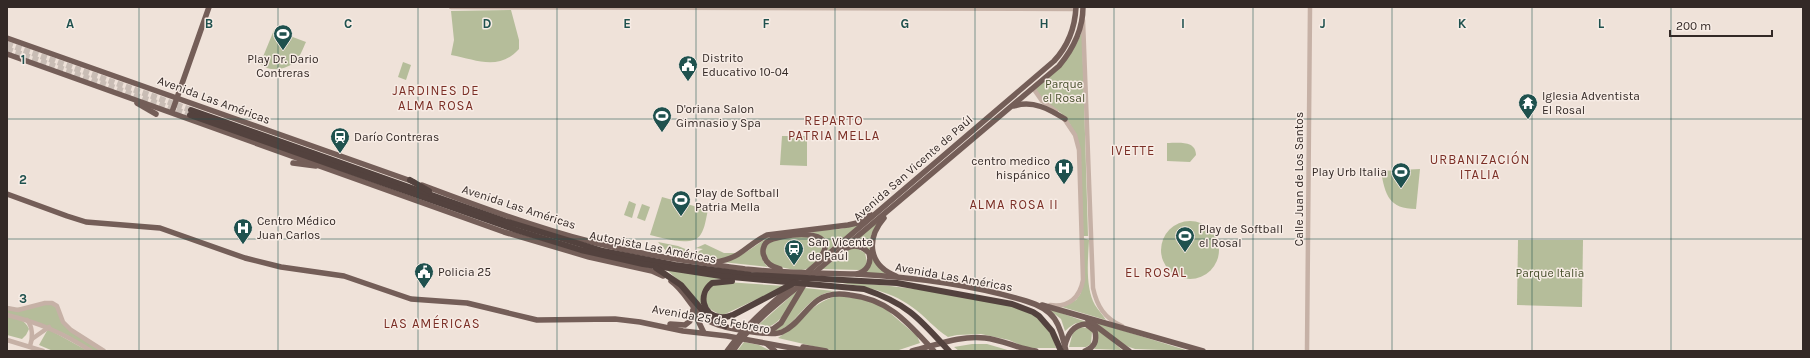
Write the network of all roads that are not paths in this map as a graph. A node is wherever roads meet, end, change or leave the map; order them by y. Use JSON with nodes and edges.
{"nodes":[{"id":1,"x":208,"y":7,"type":"edge"},
{"id":2,"x":451,"y":7,"type":"edge"},
{"id":3,"x":1310,"y":7,"type":"edge"},
{"id":4,"x":1076,"y":8,"type":"edge"},
{"id":5,"x":1083,"y":8,"type":"edge"},
{"id":6,"x":7,"y":38,"type":"edge"},
{"id":7,"x":7,"y":54,"type":"edge"},
{"id":8,"x":1033,"y":88,"type":"junction"},
{"id":9,"x":104,"y":89,"type":"junction"},
{"id":10,"x":177,"y":98,"type":"junction"},
{"id":11,"x":1010,"y":108,"type":"junction"},
{"id":12,"x":172,"y":112,"type":"junction"},
{"id":13,"x":156,"y":114,"type":"dead end"},
{"id":14,"x":1065,"y":119,"type":"junction"},
{"id":15,"x":293,"y":163,"type":"dead end"},
{"id":16,"x":326,"y":168,"type":"junction"},
{"id":17,"x":410,"y":180,"type":"junction"},
{"id":18,"x":7,"y":194,"type":"edge"},
{"id":19,"x":892,"y":199,"type":"junction"},
{"id":20,"x":444,"y":200,"type":"junction"},
{"id":21,"x":896,"y":204,"type":"junction"},
{"id":22,"x":684,"y":260,"type":"junction"},
{"id":23,"x":643,"y":264,"type":"junction"},
{"id":24,"x":826,"y":264,"type":"junction"},
{"id":25,"x":812,"y":268,"type":"junction"},
{"id":26,"x":795,"y":273,"type":"junction"},
{"id":27,"x":854,"y":274,"type":"junction"},
{"id":28,"x":900,"y":277,"type":"junction"},
{"id":29,"x":808,"y":278,"type":"junction"},
{"id":30,"x":799,"y":280,"type":"junction"},
{"id":31,"x":776,"y":282,"type":"junction"},
{"id":32,"x":882,"y":282,"type":"junction"},
{"id":33,"x":933,"y":282,"type":"junction"},
{"id":34,"x":1027,"y":301,"type":"junction"},
{"id":35,"x":7,"y":308,"type":"edge"},
{"id":36,"x":692,"y":308,"type":"junction"},
{"id":37,"x":1077,"y":314,"type":"junction"},
{"id":38,"x":7,"y":315,"type":"edge"},
{"id":39,"x":592,"y":319,"type":"junction"},
{"id":40,"x":27,"y":320,"type":"junction"},
{"id":41,"x":670,"y":324,"type":"junction"},
{"id":42,"x":725,"y":326,"type":"junction"},
{"id":43,"x":49,"y":327,"type":"junction"},
{"id":44,"x":703,"y":331,"type":"junction"},
{"id":45,"x":1134,"y":331,"type":"junction"},
{"id":46,"x":754,"y":337,"type":"junction"},
{"id":47,"x":32,"y":339,"type":"junction"},
{"id":48,"x":7,"y":340,"type":"edge"},
{"id":49,"x":939,"y":340,"type":"junction"},
{"id":50,"x":951,"y":342,"type":"junction"},
{"id":51,"x":767,"y":344,"type":"junction"},
{"id":52,"x":30,"y":346,"type":"junction"},
{"id":53,"x":789,"y":348,"type":"edge"},
{"id":54,"x":1064,"y":349,"type":"edge"},
{"id":55,"x":925,"y":350,"type":"edge"},
{"id":56,"x":43,"y":351,"type":"edge"},
{"id":57,"x":91,"y":351,"type":"edge"},
{"id":58,"x":104,"y":351,"type":"edge"},
{"id":59,"x":727,"y":351,"type":"edge"},
{"id":60,"x":732,"y":351,"type":"edge"},
{"id":61,"x":775,"y":351,"type":"edge"},
{"id":62,"x":808,"y":351,"type":"edge"},
{"id":63,"x":826,"y":351,"type":"edge"},
{"id":64,"x":912,"y":351,"type":"edge"},
{"id":65,"x":934,"y":351,"type":"edge"},
{"id":66,"x":949,"y":351,"type":"edge"},
{"id":67,"x":955,"y":351,"type":"edge"},
{"id":68,"x":1020,"y":351,"type":"edge"},
{"id":69,"x":1036,"y":351,"type":"edge"},
{"id":70,"x":1085,"y":351,"type":"edge"},
{"id":71,"x":1129,"y":351,"type":"edge"},
{"id":72,"x":1203,"y":351,"type":"edge"},
{"id":73,"x":1307,"y":351,"type":"edge"}],
"edges":[{"from":1,"to":10,"type":"main road"},
{"from":2,"to":4,"type":"street"},
{"from":3,"to":73,"type":"street","name":"Calle Juan de Los Santos"},
{"from":4,"to":19,"type":"main road","name":"Avenida San Vicente de Paúl"},
{"from":5,"to":8,"type":"main road","name":"Avenida San Vicente de Paúl"},
{"from":5,"to":45,"type":"street","name":"Avenida San Vicente de Paúl"},
{"from":6,"to":10,"type":"main road","name":"Avenida Las Américas"},
{"from":7,"to":9,"type":"main road"},
{"from":8,"to":11,"type":"main road","name":"Avenida San Vicente de Paúl"},
{"from":8,"to":14,"type":"street"},
{"from":9,"to":12,"type":"main road"},
{"from":9,"to":13,"type":"main road"},
{"from":10,"to":12,"type":"main road"},
{"from":10,"to":17,"type":"main road","name":"Avenida Las Américas"},
{"from":11,"to":14,"type":"main road"},
{"from":11,"to":21,"type":"main road","name":"Avenida San Vicente de Paúl"},
{"from":12,"to":16,"type":"main road"},
{"from":14,"to":34,"type":"street"},
{"from":15,"to":16,"type":"main road"},
{"from":16,"to":36,"type":"main road"},
{"from":17,"to":20,"type":"highway"},
{"from":17,"to":22,"type":"main road","name":"Avenida Las Américas"},
{"from":18,"to":39,"type":"main road","name":"Avenida 25 de Febrero"},
{"from":19,"to":22,"type":"main road"},
{"from":19,"to":25,"type":"main road","name":"Avenida San Vicente de Paúl"},
{"from":20,"to":23,"type":"highway","name":"Autopista Las Américas"},
{"from":20,"to":32,"type":"highway","name":"Autopista Las Américas"},
{"from":21,"to":24,"type":"main road","name":"Avenida San Vicente de Paúl"},
{"from":21,"to":28,"type":"main road"},
{"from":22,"to":26,"type":"main road","name":"Avenida Las Américas"},
{"from":23,"to":31,"type":"highway","name":"Autopista Las Américas"},
{"from":23,"to":42,"type":"highway"},
{"from":24,"to":27,"type":"main road"},
{"from":24,"to":29,"type":"main road","name":"Avenida San Vicente de Paúl"},
{"from":25,"to":26,"type":"main road"},
{"from":25,"to":30,"type":"main road","name":"Avenida San Vicente de Paúl"},
{"from":26,"to":27,"type":"main road","name":"Avenida Las Américas"},
{"from":27,"to":28,"type":"main road","name":"Avenida Las Américas"},
{"from":28,"to":33,"type":"main road","name":"Avenida Las Américas"},
{"from":29,"to":46,"type":"main road"},
{"from":29,"to":60,"type":"main road","name":"Avenida San Vicente de Paúl"},
{"from":30,"to":31,"type":"highway"},
{"from":30,"to":59,"type":"main road","name":"Avenida San Vicente de Paúl"},
{"from":31,"to":49,"type":"highway","name":"Autopista Las Américas"},
{"from":32,"to":33,"type":"highway"},
{"from":32,"to":54,"type":"highway","name":"Autopista Las Américas"},
{"from":33,"to":34,"type":"main road","name":"Avenida Las Américas"},
{"from":34,"to":37,"type":"main road"},
{"from":34,"to":54,"type":"main road","name":"Avenida Las Américas"},
{"from":35,"to":58,"type":"street"},
{"from":36,"to":41,"type":"main road"},
{"from":36,"to":42,"type":"main road"},
{"from":36,"to":44,"type":"main road"},
{"from":37,"to":45,"type":"main road"},
{"from":37,"to":71,"type":"main road"},
{"from":38,"to":40,"type":"street"},
{"from":39,"to":41,"type":"main road","name":"Avenida 25 de Febrero"},
{"from":39,"to":44,"type":"main road","name":"Avenida 25 de Febrero"},
{"from":40,"to":43,"type":"street"},
{"from":40,"to":47,"type":"street"},
{"from":41,"to":44,"type":"main road","name":"Avenida 25 de Febrero"},
{"from":42,"to":46,"type":"main road"},
{"from":43,"to":47,"type":"street"},
{"from":43,"to":57,"type":"street"},
{"from":44,"to":46,"type":"main road","name":"Avenida 25 de Febrero"},
{"from":45,"to":72,"type":"main road"},
{"from":46,"to":51,"type":"main road","name":"Avenida 25 de Febrero"},
{"from":46,"to":53,"type":"main road","name":"Avenida 25 de Febrero"},
{"from":46,"to":65,"type":"main road"},
{"from":47,"to":52,"type":"street"},
{"from":48,"to":52,"type":"street"},
{"from":49,"to":66,"type":"highway","name":"Autopista Las Américas"},
{"from":49,"to":67,"type":"highway"},
{"from":50,"to":55,"type":"main road"},
{"from":50,"to":68,"type":"main road"},
{"from":50,"to":69,"type":"main road"},
{"from":51,"to":53,"type":"main road","name":"Avenida 25 de Febrero"},
{"from":51,"to":61,"type":"main road"},
{"from":52,"to":56,"type":"street"},
{"from":53,"to":62,"type":"main road","name":"Avenida 25 de Febrero"},
{"from":53,"to":63,"type":"main road","name":"Avenida 25 de Febrero"},
{"from":54,"to":70,"type":"main road"},
{"from":55,"to":64,"type":"main road"}]}
